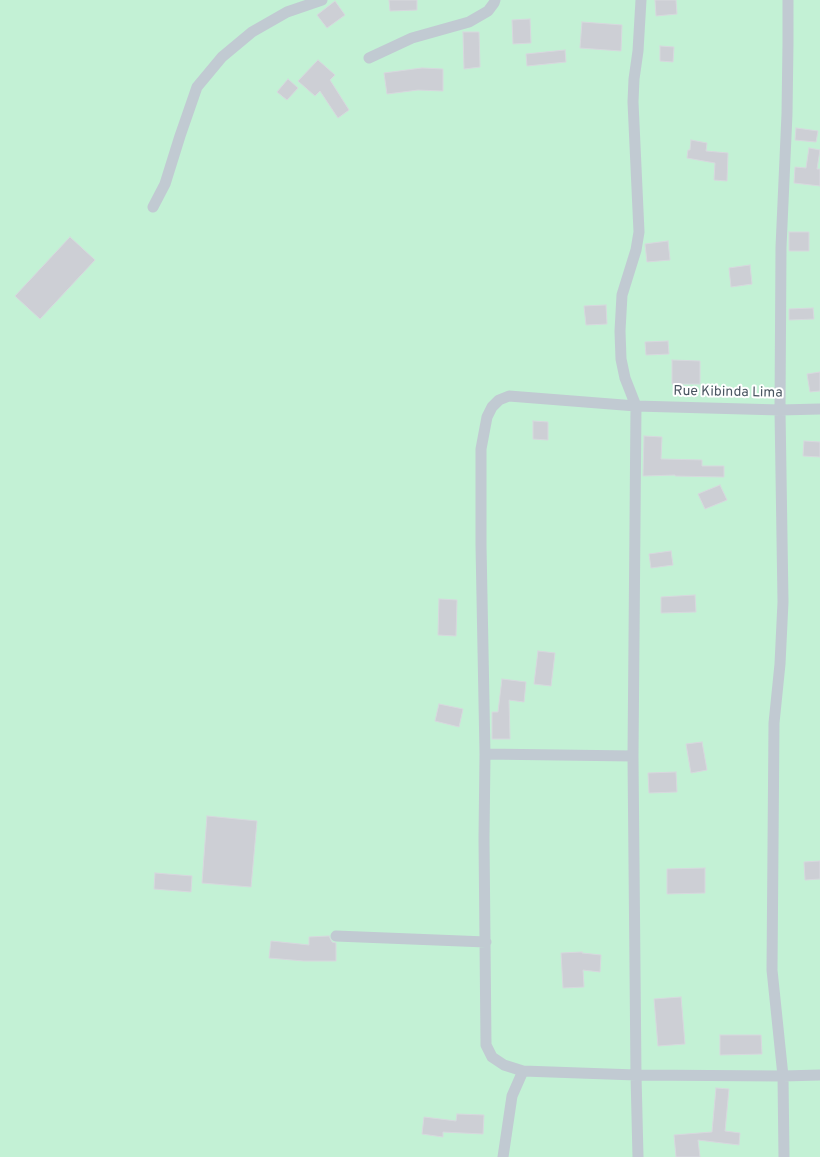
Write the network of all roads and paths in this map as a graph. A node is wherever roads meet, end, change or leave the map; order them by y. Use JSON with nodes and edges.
{"nodes":[{"id":1,"x":322,"y":0,"type":"edge"},
{"id":2,"x":495,"y":0,"type":"edge"},
{"id":3,"x":641,"y":0,"type":"edge"},
{"id":4,"x":788,"y":0,"type":"edge"},
{"id":5,"x":369,"y":58,"type":"dead end"},
{"id":6,"x":153,"y":207,"type":"dead end"},
{"id":7,"x":636,"y":406,"type":"junction"},
{"id":8,"x":820,"y":409,"type":"edge"},
{"id":9,"x":780,"y":410,"type":"junction"},
{"id":10,"x":485,"y":754,"type":"junction"},
{"id":11,"x":634,"y":756,"type":"junction"},
{"id":12,"x":336,"y":936,"type":"dead end"},
{"id":13,"x":486,"y":942,"type":"junction"},
{"id":14,"x":523,"y":1071,"type":"junction"},
{"id":15,"x":636,"y":1075,"type":"junction"},
{"id":16,"x":820,"y":1075,"type":"edge"},
{"id":17,"x":783,"y":1076,"type":"junction"},
{"id":18,"x":503,"y":1157,"type":"edge"},
{"id":19,"x":638,"y":1157,"type":"edge"},
{"id":20,"x":784,"y":1157,"type":"edge"}],
"edges":[{"from":1,"to":6,"type":"street"},
{"from":2,"to":5,"type":"street"},
{"from":3,"to":7,"type":"street"},
{"from":4,"to":9,"type":"street"},
{"from":7,"to":9,"type":"street","name":"Rue Kibinda Lima"},
{"from":7,"to":10,"type":"street","name":"Rue Kibinda Lima"},
{"from":7,"to":11,"type":"street"},
{"from":8,"to":9,"type":"street","name":"Rue Kibinda Lima"},
{"from":9,"to":17,"type":"street"},
{"from":10,"to":11,"type":"street"},
{"from":10,"to":13,"type":"street","name":"Rue Kibinda Lima"},
{"from":11,"to":15,"type":"street"},
{"from":12,"to":13,"type":"street"},
{"from":13,"to":14,"type":"street","name":"Rue Kibinda Lima"},
{"from":14,"to":15,"type":"street","name":"Rue Kibinda Lima"},
{"from":14,"to":18,"type":"street"},
{"from":15,"to":17,"type":"street","name":"Rue Kibinda Lima"},
{"from":15,"to":19,"type":"street"},
{"from":16,"to":17,"type":"street","name":"Rue Kibinda Lima"},
{"from":17,"to":20,"type":"street"}]}
